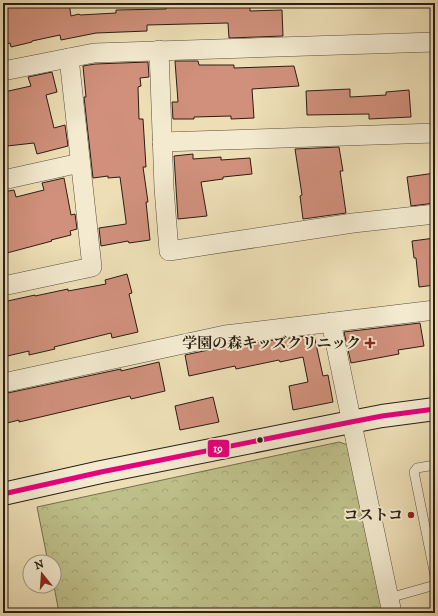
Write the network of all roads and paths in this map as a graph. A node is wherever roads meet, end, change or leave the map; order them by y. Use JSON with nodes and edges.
{"nodes":[{"id":1,"x":435,"y":42,"type":"edge"},
{"id":2,"x":159,"y":50,"type":"junction"},
{"id":3,"x":69,"y":58,"type":"junction"},
{"id":4,"x":3,"y":71,"type":"edge"},
{"id":5,"x":435,"y":133,"type":"edge"},
{"id":6,"x":162,"y":142,"type":"junction"},
{"id":7,"x":80,"y":163,"type":"junction"},
{"id":8,"x":3,"y":180,"type":"edge"},
{"id":9,"x":435,"y":214,"type":"edge"},
{"id":10,"x":3,"y":286,"type":"edge"},
{"id":11,"x":435,"y":310,"type":"edge"},
{"id":12,"x":332,"y":322,"type":"junction"},
{"id":13,"x":3,"y":383,"type":"edge"},
{"id":14,"x":435,"y":409,"type":"edge"},
{"id":15,"x":351,"y":422,"type":"junction"},
{"id":16,"x":435,"y":465,"type":"edge"},
{"id":17,"x":3,"y":494,"type":"edge"},
{"id":18,"x":435,"y":576,"type":"edge"},
{"id":19,"x":435,"y":585,"type":"edge"},
{"id":20,"x":390,"y":606,"type":"edge"}],
"edges":[{"from":1,"to":2,"type":"street"},
{"from":2,"to":3,"type":"street"},
{"from":2,"to":6,"type":"street"},
{"from":3,"to":4,"type":"street"},
{"from":3,"to":7,"type":"street"},
{"from":5,"to":6,"type":"street"},
{"from":6,"to":9,"type":"street"},
{"from":7,"to":8,"type":"street"},
{"from":7,"to":10,"type":"street"},
{"from":11,"to":12,"type":"street"},
{"from":12,"to":13,"type":"street"},
{"from":12,"to":15,"type":"street"},
{"from":14,"to":15,"type":"street"},
{"from":15,"to":17,"type":"street"},
{"from":15,"to":20,"type":"street"},
{"from":16,"to":18,"type":"lane"},
{"from":19,"to":20,"type":"lane"}]}
